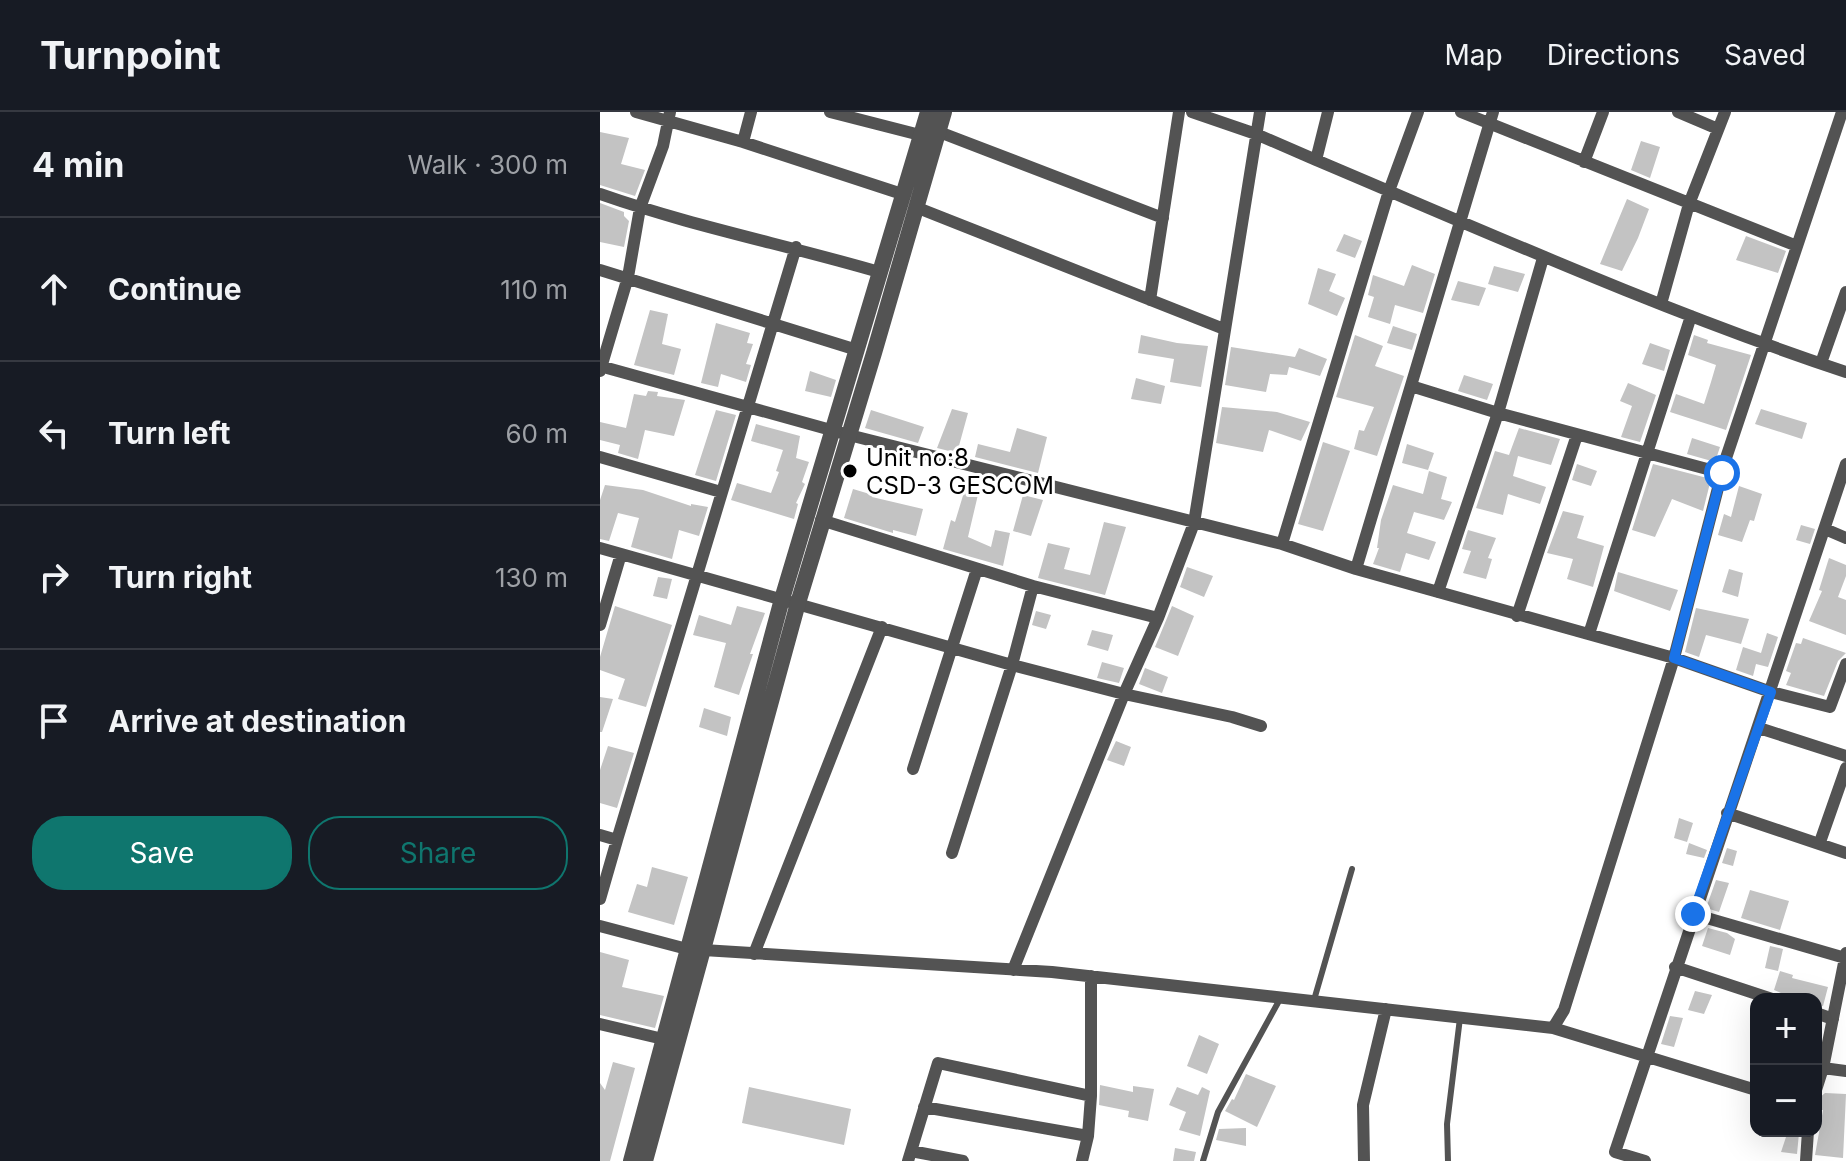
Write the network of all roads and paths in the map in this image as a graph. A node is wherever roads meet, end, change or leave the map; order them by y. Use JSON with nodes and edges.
{"nodes":[{"id":1,"x":636,"y":112,"type":"edge"},
{"id":2,"x":751,"y":112,"type":"edge"},
{"id":3,"x":830,"y":112,"type":"edge"},
{"id":4,"x":944,"y":112,"type":"edge"},
{"id":5,"x":1179,"y":112,"type":"edge"},
{"id":6,"x":1192,"y":112,"type":"edge"},
{"id":7,"x":1260,"y":112,"type":"edge"},
{"id":8,"x":1328,"y":112,"type":"edge"},
{"id":9,"x":1418,"y":112,"type":"edge"},
{"id":10,"x":1461,"y":112,"type":"edge"},
{"id":11,"x":1603,"y":112,"type":"edge"},
{"id":12,"x":1678,"y":112,"type":"edge"},
{"id":13,"x":1725,"y":112,"type":"edge"},
{"id":14,"x":1842,"y":112,"type":"edge"},
{"id":15,"x":669,"y":117,"type":"edge"},
{"id":16,"x":1491,"y":118,"type":"edge"},
{"id":17,"x":928,"y":126,"type":"edge"},
{"id":18,"x":1718,"y":129,"type":"junction"},
{"id":19,"x":1256,"y":134,"type":"junction"},
{"id":20,"x":743,"y":142,"type":"junction"},
{"id":21,"x":1316,"y":160,"type":"junction"},
{"id":22,"x":1584,"y":162,"type":"junction"},
{"id":23,"x":1389,"y":191,"type":"junction"},
{"id":24,"x":600,"y":194,"type":"edge"},
{"id":25,"x":902,"y":194,"type":"junction"},
{"id":26,"x":1689,"y":204,"type":"junction"},
{"id":27,"x":640,"y":208,"type":"junction"},
{"id":28,"x":918,"y":208,"type":"junction"},
{"id":29,"x":1163,"y":218,"type":"junction"},
{"id":30,"x":1461,"y":221,"type":"junction"},
{"id":31,"x":1797,"y":246,"type":"junction"},
{"id":32,"x":796,"y":247,"type":"junction"},
{"id":33,"x":1543,"y":258,"type":"junction"},
{"id":34,"x":600,"y":270,"type":"edge"},
{"id":35,"x":879,"y":272,"type":"junction"},
{"id":36,"x":628,"y":277,"type":"junction"},
{"id":37,"x":1846,"y":292,"type":"edge"},
{"id":38,"x":1150,"y":300,"type":"junction"},
{"id":39,"x":1661,"y":304,"type":"junction"},
{"id":40,"x":1691,"y":316,"type":"junction"},
{"id":41,"x":774,"y":325,"type":"junction"},
{"id":42,"x":1224,"y":329,"type":"junction"},
{"id":43,"x":1763,"y":344,"type":"junction"},
{"id":44,"x":857,"y":350,"type":"junction"},
{"id":45,"x":1821,"y":363,"type":"junction"},
{"id":46,"x":600,"y":368,"type":"edge"},
{"id":47,"x":1846,"y":372,"type":"edge"},
{"id":48,"x":1411,"y":386,"type":"junction"},
{"id":49,"x":747,"y":408,"type":"junction"},
{"id":50,"x":1498,"y":413,"type":"junction"},
{"id":51,"x":832,"y":430,"type":"junction"},
{"id":52,"x":849,"y":435,"type":"junction"},
{"id":53,"x":1577,"y":435,"type":"junction"},
{"id":54,"x":1648,"y":453,"type":"junction"},
{"id":55,"x":600,"y":457,"type":"edge"},
{"id":56,"x":1846,"y":464,"type":"edge"},
{"id":57,"x":1722,"y":473,"type":"junction"},
{"id":58,"x":721,"y":492,"type":"junction"},
{"id":59,"x":821,"y":520,"type":"junction"},
{"id":60,"x":1194,"y":523,"type":"junction"},
{"id":61,"x":1825,"y":529,"type":"junction"},
{"id":62,"x":1846,"y":538,"type":"edge"},
{"id":63,"x":1282,"y":544,"type":"junction"},
{"id":64,"x":600,"y":548,"type":"edge"},
{"id":65,"x":621,"y":554,"type":"junction"},
{"id":66,"x":977,"y":569,"type":"junction"},
{"id":67,"x":1356,"y":569,"type":"junction"},
{"id":68,"x":698,"y":576,"type":"junction"},
{"id":69,"x":1033,"y":586,"type":"junction"},
{"id":70,"x":1438,"y":592,"type":"junction"},
{"id":71,"x":790,"y":601,"type":"junction"},
{"id":72,"x":1517,"y":616,"type":"junction"},
{"id":73,"x":1158,"y":618,"type":"junction"},
{"id":74,"x":600,"y":625,"type":"edge"},
{"id":75,"x":882,"y":627,"type":"junction"},
{"id":76,"x":1589,"y":634,"type":"junction"},
{"id":77,"x":954,"y":648,"type":"junction"},
{"id":78,"x":1674,"y":658,"type":"junction"},
{"id":79,"x":1846,"y":664,"type":"edge"},
{"id":80,"x":1012,"y":665,"type":"junction"},
{"id":81,"x":1771,"y":692,"type":"junction"},
{"id":82,"x":1124,"y":694,"type":"junction"},
{"id":83,"x":1830,"y":707,"type":"junction"},
{"id":84,"x":1846,"y":707,"type":"edge"},
{"id":85,"x":1261,"y":726,"type":"dead end"},
{"id":86,"x":1759,"y":728,"type":"junction"},
{"id":87,"x":1846,"y":756,"type":"edge"},
{"id":88,"x":1846,"y":768,"type":"edge"},
{"id":89,"x":913,"y":769,"type":"dead end"},
{"id":90,"x":1727,"y":813,"type":"junction"},
{"id":91,"x":600,"y":835,"type":"edge"},
{"id":92,"x":617,"y":840,"type":"junction"},
{"id":93,"x":1820,"y":842,"type":"junction"},
{"id":94,"x":952,"y":853,"type":"dead end"},
{"id":95,"x":1846,"y":853,"type":"edge"},
{"id":96,"x":1352,"y":869,"type":"dead end"},
{"id":97,"x":600,"y":899,"type":"edge"},
{"id":98,"x":1693,"y":914,"type":"junction"},
{"id":99,"x":600,"y":926,"type":"edge"},
{"id":100,"x":695,"y":949,"type":"junction"},
{"id":101,"x":754,"y":954,"type":"junction"},
{"id":102,"x":1846,"y":955,"type":"edge"},
{"id":103,"x":1675,"y":967,"type":"junction"},
{"id":104,"x":1013,"y":970,"type":"junction"},
{"id":105,"x":1091,"y":976,"type":"junction"},
{"id":106,"x":1844,"y":976,"type":"edge"},
{"id":107,"x":1754,"y":993,"type":"edge"},
{"id":108,"x":1280,"y":999,"type":"junction"},
{"id":109,"x":1313,"y":1001,"type":"junction"},
{"id":110,"x":1386,"y":1009,"type":"junction"},
{"id":111,"x":1822,"y":1015,"type":"edge"},
{"id":112,"x":1460,"y":1018,"type":"junction"},
{"id":113,"x":1833,"y":1019,"type":"junction"},
{"id":114,"x":600,"y":1024,"type":"edge"},
{"id":115,"x":1553,"y":1028,"type":"junction"},
{"id":116,"x":663,"y":1039,"type":"junction"},
{"id":117,"x":1645,"y":1056,"type":"junction"},
{"id":118,"x":1823,"y":1068,"type":"junction"},
{"id":119,"x":1822,"y":1071,"type":"edge"},
{"id":120,"x":1846,"y":1071,"type":"edge"},
{"id":121,"x":1750,"y":1088,"type":"edge"},
{"id":122,"x":1091,"y":1096,"type":"junction"},
{"id":123,"x":924,"y":1107,"type":"junction"},
{"id":124,"x":1088,"y":1136,"type":"junction"},
{"id":125,"x":1808,"y":1137,"type":"edge"},
{"id":126,"x":910,"y":1156,"type":"edge"},
{"id":127,"x":631,"y":1161,"type":"edge"},
{"id":128,"x":645,"y":1161,"type":"edge"},
{"id":129,"x":963,"y":1161,"type":"edge"},
{"id":130,"x":1082,"y":1161,"type":"edge"},
{"id":131,"x":1203,"y":1161,"type":"edge"},
{"id":132,"x":1364,"y":1161,"type":"edge"},
{"id":133,"x":1448,"y":1161,"type":"edge"},
{"id":134,"x":1645,"y":1161,"type":"edge"},
{"id":135,"x":1806,"y":1161,"type":"edge"}],
"edges":[{"from":1,"to":15,"type":"street"},
{"from":2,"to":20,"type":"street"},
{"from":3,"to":17,"type":"street"},
{"from":4,"to":17,"type":"street"},
{"from":5,"to":29,"type":"street"},
{"from":6,"to":19,"type":"street"},
{"from":7,"to":19,"type":"street"},
{"from":8,"to":21,"type":"street"},
{"from":9,"to":23,"type":"street"},
{"from":10,"to":16,"type":"street"},
{"from":11,"to":22,"type":"street"},
{"from":12,"to":18,"type":"street"},
{"from":13,"to":18,"type":"street"},
{"from":14,"to":31,"type":"street"},
{"from":15,"to":20,"type":"street"},
{"from":15,"to":27,"type":"street"},
{"from":16,"to":22,"type":"street"},
{"from":16,"to":30,"type":"street"},
{"from":17,"to":25,"type":"street"},
{"from":17,"to":28,"type":"street"},
{"from":17,"to":29,"type":"street"},
{"from":18,"to":26,"type":"street"},
{"from":19,"to":21,"type":"street"},
{"from":19,"to":42,"type":"street"},
{"from":20,"to":25,"type":"street"},
{"from":21,"to":23,"type":"street"},
{"from":22,"to":26,"type":"street"},
{"from":23,"to":30,"type":"street"},
{"from":23,"to":63,"type":"street"},
{"from":24,"to":27,"type":"street"},
{"from":25,"to":35,"type":"street"},
{"from":26,"to":31,"type":"street"},
{"from":26,"to":39,"type":"street"},
{"from":27,"to":32,"type":"street"},
{"from":27,"to":36,"type":"street"},
{"from":28,"to":38,"type":"street"},
{"from":28,"to":52,"type":"street"},
{"from":29,"to":38,"type":"street"},
{"from":30,"to":33,"type":"street"},
{"from":30,"to":48,"type":"street"},
{"from":31,"to":43,"type":"street"},
{"from":32,"to":35,"type":"street"},
{"from":32,"to":41,"type":"street"},
{"from":33,"to":39,"type":"street"},
{"from":33,"to":50,"type":"street"},
{"from":34,"to":36,"type":"street"},
{"from":35,"to":44,"type":"street"},
{"from":36,"to":41,"type":"street"},
{"from":36,"to":46,"type":"street"},
{"from":37,"to":45,"type":"street"},
{"from":38,"to":42,"type":"street"},
{"from":39,"to":40,"type":"street"},
{"from":40,"to":43,"type":"street"},
{"from":40,"to":54,"type":"street"},
{"from":41,"to":44,"type":"street"},
{"from":41,"to":49,"type":"street"},
{"from":42,"to":60,"type":"street"},
{"from":43,"to":45,"type":"street"},
{"from":43,"to":57,"type":"street"},
{"from":44,"to":51,"type":"street"},
{"from":45,"to":47,"type":"street"},
{"from":46,"to":49,"type":"street"},
{"from":48,"to":50,"type":"street"},
{"from":48,"to":67,"type":"street"},
{"from":49,"to":51,"type":"street"},
{"from":49,"to":58,"type":"street"},
{"from":50,"to":53,"type":"street"},
{"from":50,"to":70,"type":"street"},
{"from":51,"to":52,"type":"street"},
{"from":51,"to":71,"type":"street"},
{"from":52,"to":59,"type":"street"},
{"from":52,"to":60,"type":"street"},
{"from":53,"to":54,"type":"street"},
{"from":53,"to":72,"type":"street"},
{"from":54,"to":57,"type":"street"},
{"from":54,"to":76,"type":"street"},
{"from":55,"to":58,"type":"street"},
{"from":56,"to":61,"type":"street"},
{"from":57,"to":78,"type":"street"},
{"from":58,"to":68,"type":"street"},
{"from":59,"to":66,"type":"street"},
{"from":59,"to":71,"type":"street"},
{"from":60,"to":63,"type":"street"},
{"from":60,"to":73,"type":"street"},
{"from":61,"to":62,"type":"street"},
{"from":61,"to":81,"type":"street"},
{"from":63,"to":67,"type":"street"},
{"from":64,"to":65,"type":"street"},
{"from":65,"to":68,"type":"street"},
{"from":65,"to":74,"type":"street"},
{"from":66,"to":69,"type":"street"},
{"from":66,"to":77,"type":"street"},
{"from":67,"to":70,"type":"street"},
{"from":68,"to":71,"type":"street"},
{"from":68,"to":92,"type":"street"},
{"from":69,"to":73,"type":"street"},
{"from":69,"to":80,"type":"street"},
{"from":70,"to":72,"type":"street"},
{"from":71,"to":75,"type":"street"},
{"from":71,"to":100,"type":"street"},
{"from":72,"to":76,"type":"street"},
{"from":73,"to":82,"type":"street"},
{"from":75,"to":77,"type":"street"},
{"from":75,"to":101,"type":"street"},
{"from":76,"to":78,"type":"street"},
{"from":77,"to":80,"type":"street"},
{"from":77,"to":89,"type":"street"},
{"from":78,"to":81,"type":"street"},
{"from":78,"to":115,"type":"street"},
{"from":79,"to":83,"type":"street"},
{"from":80,"to":82,"type":"street"},
{"from":80,"to":94,"type":"street"},
{"from":81,"to":83,"type":"street"},
{"from":81,"to":86,"type":"street"},
{"from":82,"to":85,"type":"street"},
{"from":82,"to":104,"type":"street"},
{"from":83,"to":84,"type":"street"},
{"from":86,"to":87,"type":"street"},
{"from":86,"to":90,"type":"street"},
{"from":88,"to":93,"type":"street"},
{"from":90,"to":93,"type":"street"},
{"from":90,"to":98,"type":"street"},
{"from":91,"to":92,"type":"street"},
{"from":92,"to":97,"type":"street"},
{"from":93,"to":95,"type":"street"},
{"from":96,"to":109,"type":"lane"},
{"from":98,"to":102,"type":"street"},
{"from":98,"to":103,"type":"street"},
{"from":99,"to":100,"type":"street"},
{"from":100,"to":101,"type":"street"},
{"from":100,"to":116,"type":"street"},
{"from":100,"to":128,"type":"street"},
{"from":101,"to":104,"type":"street"},
{"from":102,"to":106,"type":"street"},
{"from":103,"to":107,"type":"street"},
{"from":103,"to":117,"type":"street"},
{"from":104,"to":105,"type":"street"},
{"from":105,"to":108,"type":"street"},
{"from":105,"to":122,"type":"street"},
{"from":106,"to":113,"type":"street"},
{"from":108,"to":109,"type":"street"},
{"from":108,"to":131,"type":"lane"},
{"from":109,"to":110,"type":"street"},
{"from":110,"to":112,"type":"street"},
{"from":110,"to":132,"type":"street"},
{"from":111,"to":113,"type":"street"},
{"from":112,"to":115,"type":"street"},
{"from":112,"to":133,"type":"lane"},
{"from":113,"to":118,"type":"street"},
{"from":114,"to":116,"type":"street"},
{"from":115,"to":117,"type":"street"},
{"from":116,"to":127,"type":"street"},
{"from":117,"to":121,"type":"street"},
{"from":117,"to":134,"type":"street"},
{"from":118,"to":119,"type":"street"},
{"from":118,"to":120,"type":"street"},
{"from":122,"to":123,"type":"street"},
{"from":122,"to":124,"type":"street"},
{"from":123,"to":124,"type":"street"},
{"from":123,"to":126,"type":"street"},
{"from":124,"to":130,"type":"street"},
{"from":125,"to":135,"type":"street"},
{"from":126,"to":129,"type":"street"}]}
